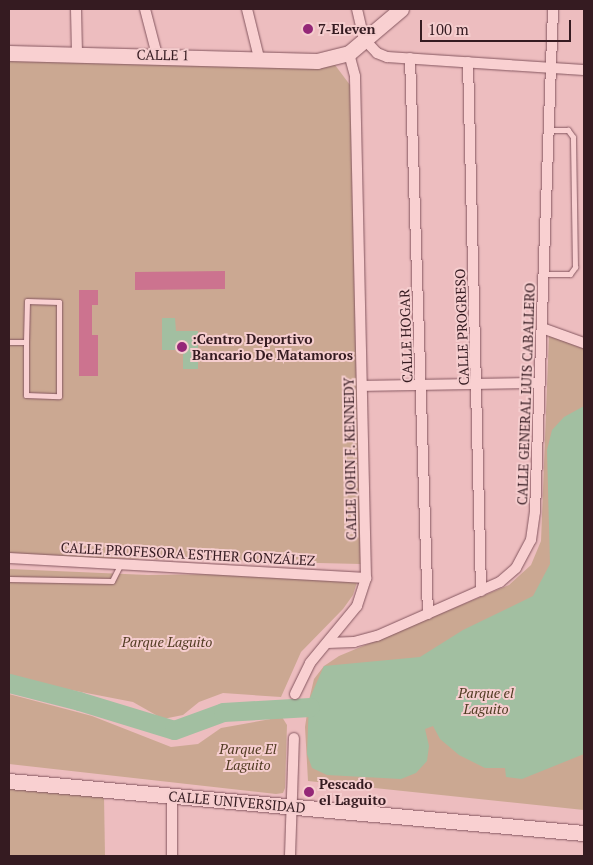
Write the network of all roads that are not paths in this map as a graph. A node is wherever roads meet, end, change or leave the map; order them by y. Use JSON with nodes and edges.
{"nodes":[{"id":1,"x":76,"y":9,"type":"edge"},
{"id":2,"x":146,"y":9,"type":"edge"},
{"id":3,"x":247,"y":9,"type":"edge"},
{"id":4,"x":357,"y":9,"type":"edge"},
{"id":5,"x":401,"y":9,"type":"edge"},
{"id":6,"x":553,"y":9,"type":"edge"},
{"id":7,"x":364,"y":39,"type":"junction"},
{"id":8,"x":9,"y":53,"type":"edge"},
{"id":9,"x":349,"y":53,"type":"junction"},
{"id":10,"x":77,"y":54,"type":"junction"},
{"id":11,"x":157,"y":55,"type":"junction"},
{"id":12,"x":259,"y":58,"type":"junction"},
{"id":13,"x":410,"y":58,"type":"junction"},
{"id":14,"x":468,"y":62,"type":"junction"},
{"id":15,"x":550,"y":68,"type":"junction"},
{"id":16,"x":584,"y":70,"type":"edge"},
{"id":17,"x":548,"y":130,"type":"junction"},
{"id":18,"x":543,"y":274,"type":"junction"},
{"id":19,"x":542,"y":328,"type":"junction"},
{"id":20,"x":9,"y":342,"type":"edge"},
{"id":21,"x":26,"y":342,"type":"junction"},
{"id":22,"x":584,"y":343,"type":"edge"},
{"id":23,"x":540,"y":383,"type":"junction"},
{"id":24,"x":478,"y":384,"type":"junction"},
{"id":25,"x":422,"y":385,"type":"junction"},
{"id":26,"x":363,"y":386,"type":"junction"},
{"id":27,"x":9,"y":558,"type":"edge"},
{"id":28,"x":120,"y":564,"type":"junction"},
{"id":29,"x":366,"y":578,"type":"junction"},
{"id":30,"x":9,"y":579,"type":"edge"},
{"id":31,"x":482,"y":591,"type":"junction"},
{"id":32,"x":428,"y":614,"type":"junction"},
{"id":33,"x":327,"y":643,"type":"junction"},
{"id":34,"x":295,"y":694,"type":"dead end"},
{"id":35,"x":294,"y":738,"type":"dead end"},
{"id":36,"x":9,"y":781,"type":"edge"},
{"id":37,"x":172,"y":797,"type":"junction"},
{"id":38,"x":290,"y":806,"type":"junction"},
{"id":39,"x":582,"y":832,"type":"edge"},
{"id":40,"x":172,"y":856,"type":"edge"},
{"id":41,"x":290,"y":856,"type":"edge"}],
"edges":[{"from":1,"to":10,"type":"street"},
{"from":2,"to":11,"type":"street"},
{"from":3,"to":12,"type":"street"},
{"from":4,"to":7,"type":"street"},
{"from":5,"to":7,"type":"street"},
{"from":6,"to":15,"type":"street","name":"CALLE GENERAL LUIS CABALLERO"},
{"from":7,"to":9,"type":"street"},
{"from":7,"to":13,"type":"street"},
{"from":8,"to":10,"type":"street","name":"CALLE 1"},
{"from":9,"to":12,"type":"street","name":"CALLE 1"},
{"from":9,"to":26,"type":"street","name":"CALLE JOHN F. KENNEDY"},
{"from":10,"to":11,"type":"street","name":"CALLE 1"},
{"from":11,"to":12,"type":"street","name":"CALLE 1"},
{"from":13,"to":14,"type":"street"},
{"from":13,"to":25,"type":"street","name":"CALLE HOGAR"},
{"from":14,"to":15,"type":"street"},
{"from":14,"to":24,"type":"street","name":"CALLE PROGRESO"},
{"from":15,"to":16,"type":"street"},
{"from":15,"to":17,"type":"street","name":"CALLE GENERAL LUIS CABALLERO"},
{"from":17,"to":18,"type":"street","name":"CALLE GENERAL LUIS CABALLERO"},
{"from":17,"to":18,"type":"lane"},
{"from":18,"to":19,"type":"street","name":"CALLE GENERAL LUIS CABALLERO"},
{"from":19,"to":22,"type":"street"},
{"from":19,"to":23,"type":"street","name":"CALLE GENERAL LUIS CABALLERO"},
{"from":20,"to":21,"type":"lane"},
{"from":21,"to":21,"type":"lane"},
{"from":23,"to":24,"type":"street"},
{"from":23,"to":31,"type":"street","name":"CALLE GENERAL LUIS CABALLERO"},
{"from":24,"to":25,"type":"street"},
{"from":24,"to":31,"type":"street","name":"CALLE PROGRESO"},
{"from":25,"to":26,"type":"street"},
{"from":25,"to":32,"type":"street","name":"CALLE HOGAR"},
{"from":26,"to":29,"type":"street","name":"CALLE JOHN F. KENNEDY"},
{"from":27,"to":28,"type":"street","name":"CALLE PROFESORA ESTHER GONZÁLEZ"},
{"from":28,"to":29,"type":"street","name":"CALLE PROFESORA ESTHER GONZÁLEZ"},
{"from":28,"to":30,"type":"lane"},
{"from":29,"to":33,"type":"street","name":"CALLE JOHN F. KENNEDY"},
{"from":31,"to":32,"type":"street","name":"CALLE GENERAL LUIS CABALLERO"},
{"from":32,"to":33,"type":"street","name":"CALLE GENERAL LUIS CABALLERO"},
{"from":33,"to":34,"type":"street","name":"CALLE JOHN F. KENNEDY"},
{"from":35,"to":38,"type":"street"},
{"from":36,"to":37,"type":"street","name":"CALLE UNIVERSIDAD"},
{"from":37,"to":38,"type":"street","name":"CALLE UNIVERSIDAD"},
{"from":37,"to":40,"type":"street"},
{"from":38,"to":39,"type":"street","name":"CALLE UNIVERSIDAD"},
{"from":38,"to":41,"type":"street"}]}
